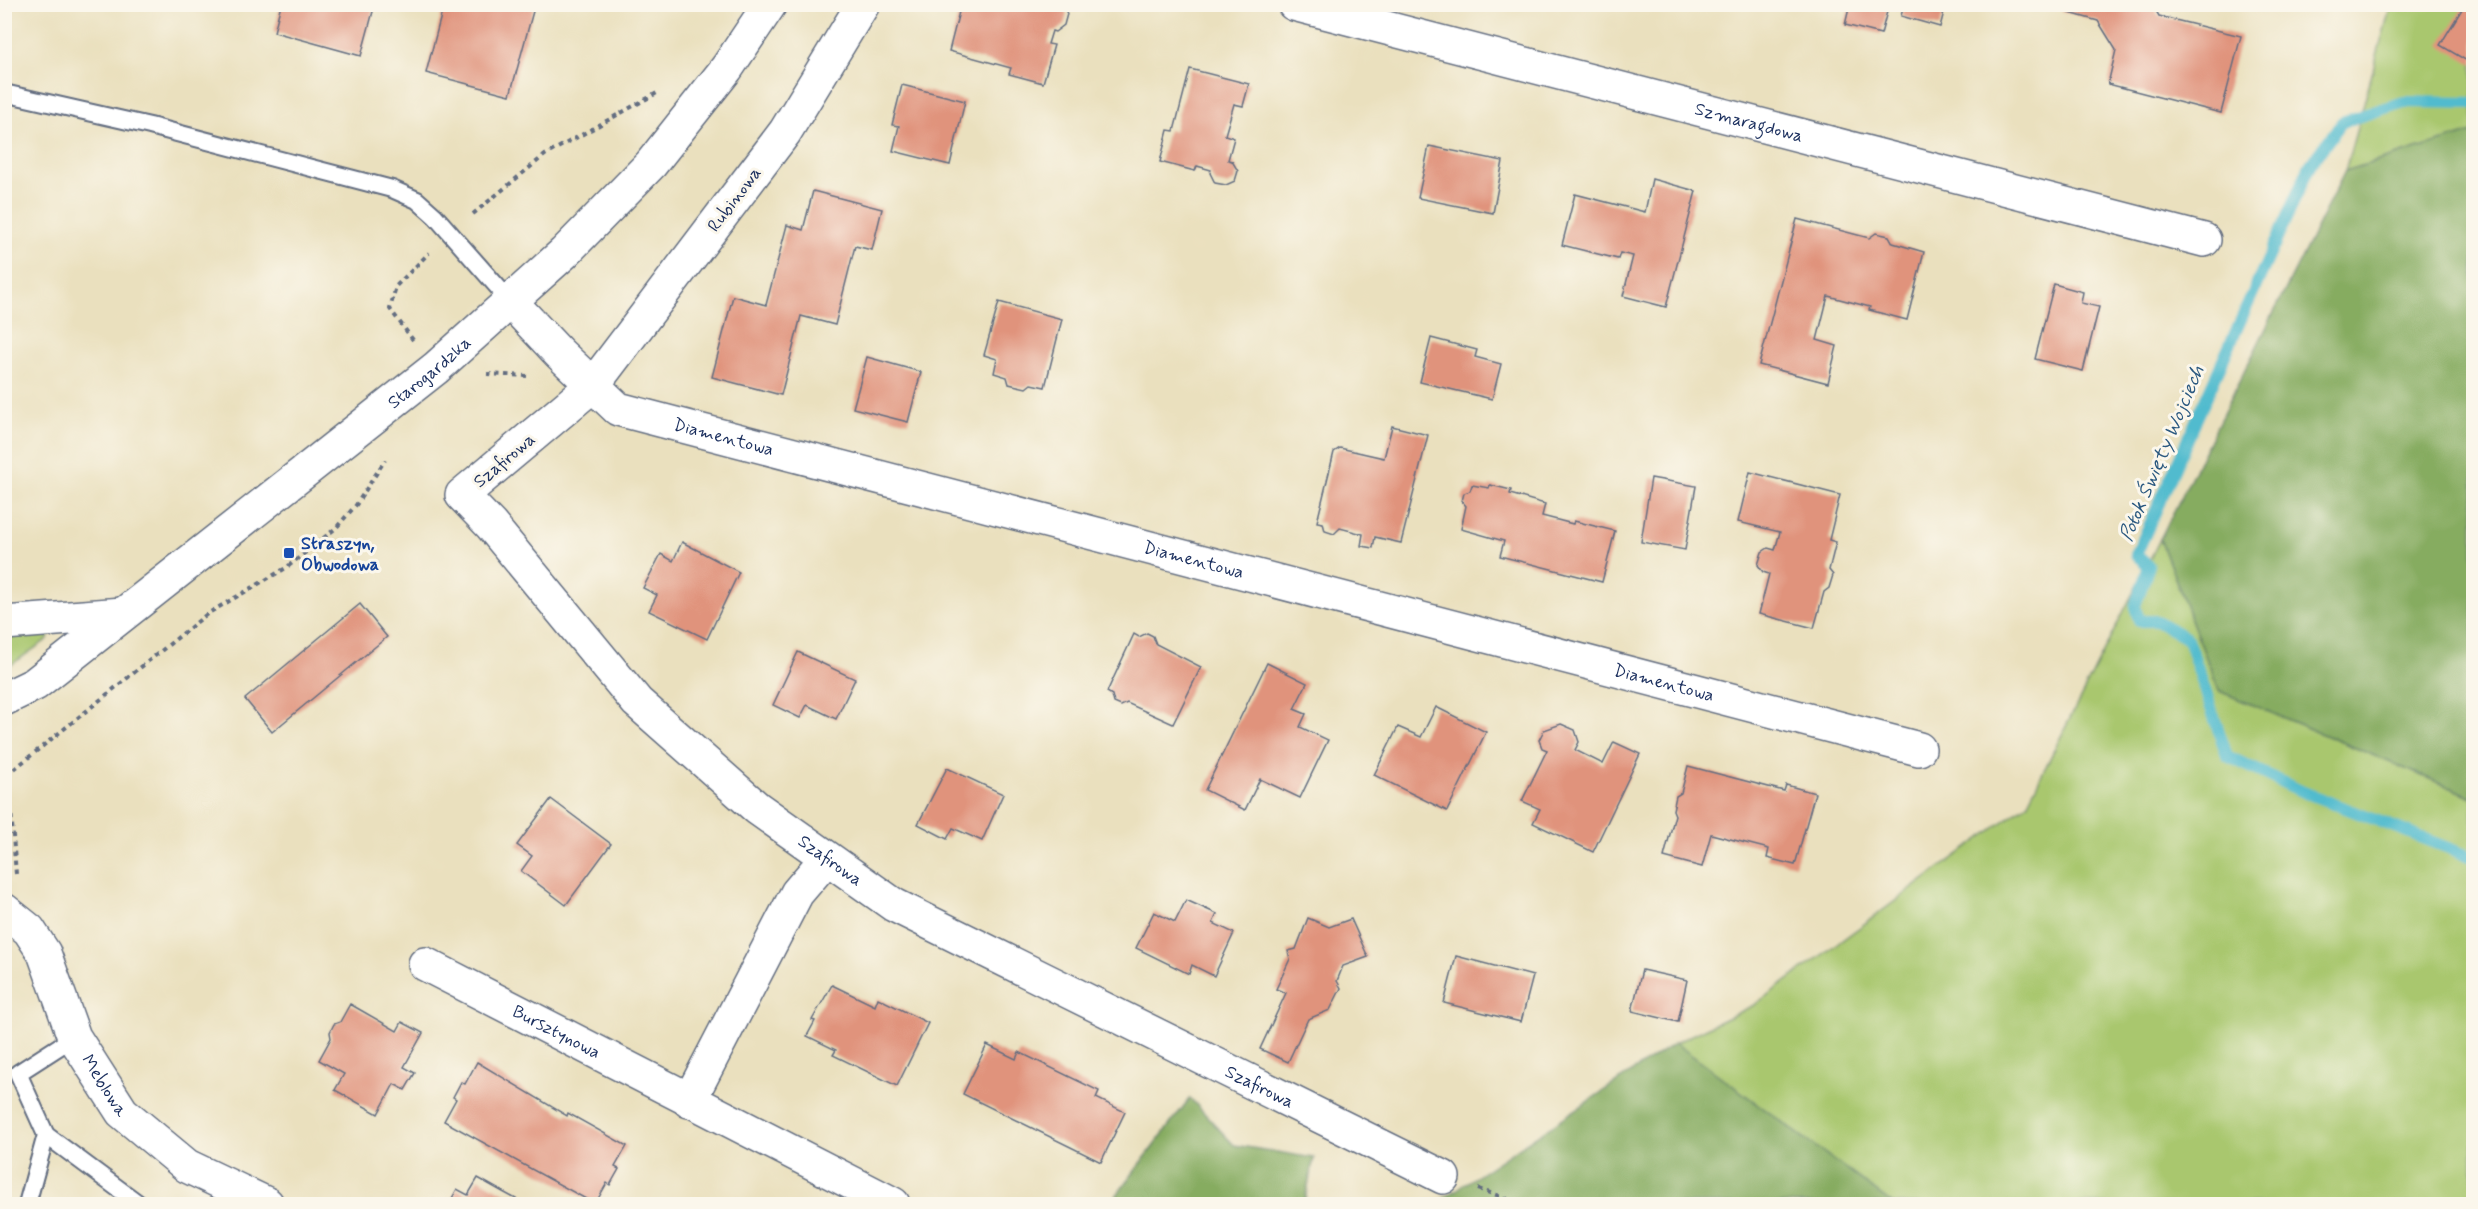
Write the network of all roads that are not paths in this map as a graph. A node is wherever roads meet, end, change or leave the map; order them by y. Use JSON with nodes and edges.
{"nodes":[{"id":1,"x":770,"y":4,"type":"edge"},
{"id":2,"x":862,"y":4,"type":"edge"},
{"id":3,"x":1294,"y":4,"type":"edge"},
{"id":4,"x":4,"y":93,"type":"edge"},
{"id":5,"x":2204,"y":240,"type":"dead end"},
{"id":6,"x":510,"y":301,"type":"junction"},
{"id":7,"x":593,"y":385,"type":"junction"},
{"id":8,"x":123,"y":614,"type":"junction"},
{"id":9,"x":4,"y":623,"type":"edge"},
{"id":10,"x":35,"y":684,"type":"junction"},
{"id":11,"x":4,"y":699,"type":"edge"},
{"id":12,"x":4,"y":723,"type":"edge"},
{"id":13,"x":1919,"y":749,"type":"dead end"},
{"id":14,"x":826,"y":859,"type":"junction"},
{"id":15,"x":6,"y":911,"type":"edge"},
{"id":16,"x":425,"y":964,"type":"dead end"},
{"id":17,"x":74,"y":1037,"type":"junction"},
{"id":18,"x":689,"y":1101,"type":"junction"},
{"id":19,"x":46,"y":1135,"type":"junction"},
{"id":20,"x":1443,"y":1177,"type":"road end"},
{"id":21,"x":27,"y":1204,"type":"edge"},
{"id":22,"x":139,"y":1204,"type":"edge"},
{"id":23,"x":267,"y":1204,"type":"edge"},
{"id":24,"x":893,"y":1204,"type":"edge"}],
"edges":[{"from":1,"to":6,"type":"main road","name":"Starogardzka"},
{"from":2,"to":7,"type":"main road","name":"Rubinowa"},
{"from":3,"to":5,"type":"main road","name":"Szmaragdowa"},
{"from":4,"to":6,"type":"lane"},
{"from":6,"to":7,"type":"main road","name":"Diamentowa"},
{"from":6,"to":8,"type":"main road","name":"Starogardzka"},
{"from":7,"to":13,"type":"main road","name":"Diamentowa"},
{"from":7,"to":14,"type":"main road","name":"Szafirowa"},
{"from":8,"to":9,"type":"main road"},
{"from":8,"to":10,"type":"main road","name":"Starogardzka"},
{"from":10,"to":11,"type":"main road","name":"Starogardzka"},
{"from":10,"to":12,"type":"main road","name":"Starogardzka"},
{"from":14,"to":18,"type":"main road"},
{"from":14,"to":20,"type":"main road","name":"Szafirowa"},
{"from":15,"to":17,"type":"main road","name":"Meblowa"},
{"from":16,"to":18,"type":"main road","name":"Bursztynowa"},
{"from":17,"to":19,"type":"lane"},
{"from":17,"to":23,"type":"main road","name":"Meblowa"},
{"from":18,"to":24,"type":"main road","name":"Bursztynowa"},
{"from":19,"to":21,"type":"lane"},
{"from":19,"to":22,"type":"lane"}]}
